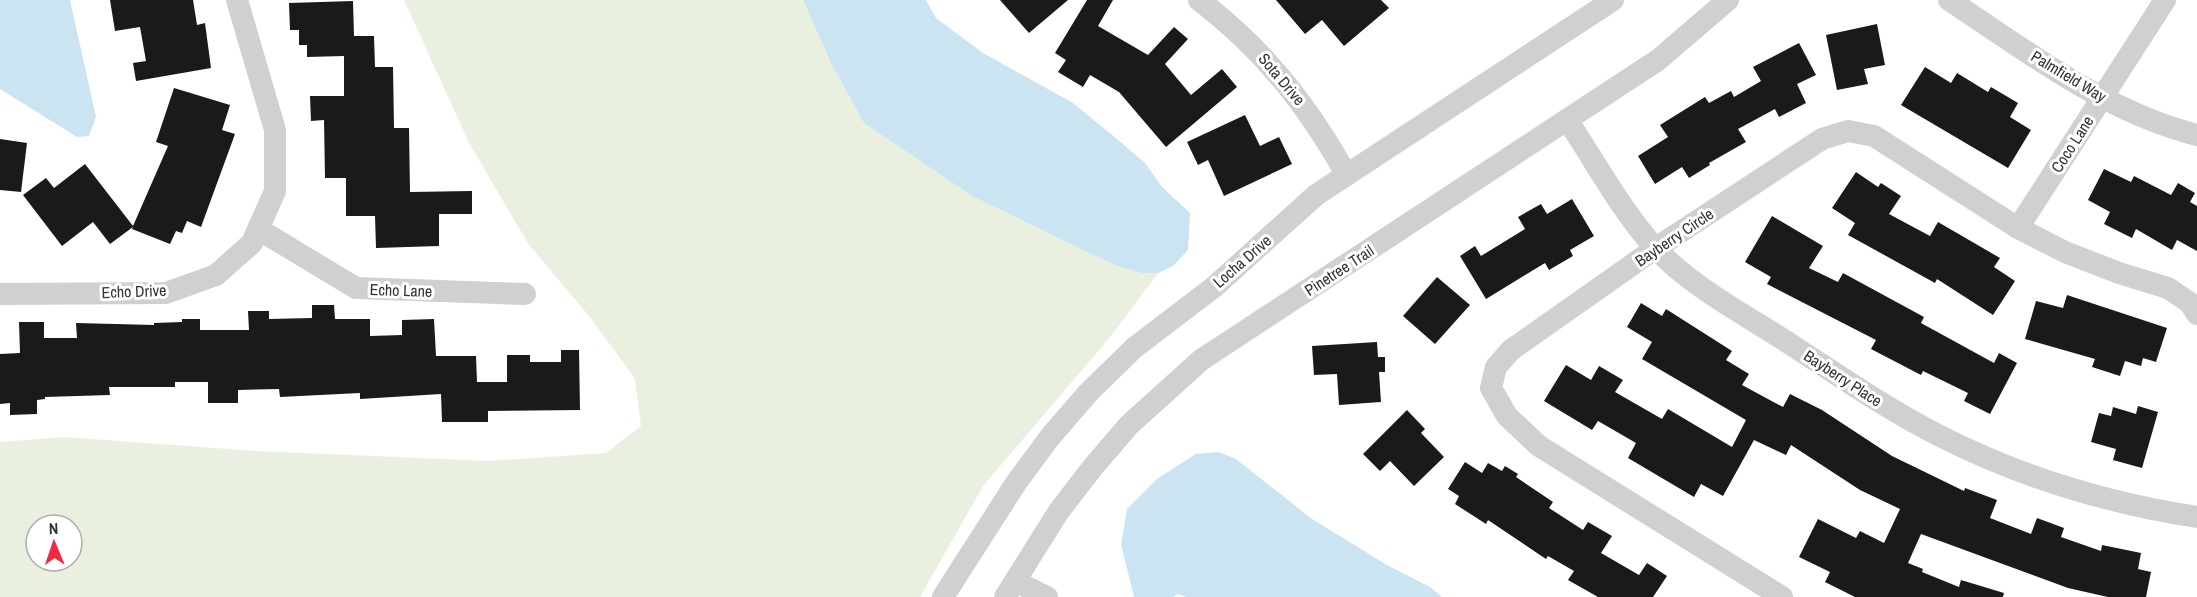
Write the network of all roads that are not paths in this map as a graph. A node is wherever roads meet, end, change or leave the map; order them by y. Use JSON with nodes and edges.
{"nodes":[{"id":1,"x":237,"y":0,"type":"edge"},
{"id":2,"x":1199,"y":0,"type":"edge"},
{"id":3,"x":1612,"y":0,"type":"edge"},
{"id":4,"x":1728,"y":0,"type":"edge"},
{"id":5,"x":1949,"y":0,"type":"edge"},
{"id":6,"x":2165,"y":0,"type":"edge"},
{"id":7,"x":2102,"y":98,"type":"junction"},
{"id":8,"x":1568,"y":121,"type":"junction"},
{"id":9,"x":2197,"y":135,"type":"edge"},
{"id":10,"x":1346,"y":174,"type":"junction"},
{"id":11,"x":2018,"y":228,"type":"junction"},
{"id":12,"x":258,"y":229,"type":"junction"},
{"id":13,"x":1656,"y":248,"type":"junction"},
{"id":14,"x":0,"y":294,"type":"edge"},
{"id":15,"x":525,"y":294,"type":"dead end"},
{"id":16,"x":2197,"y":314,"type":"edge"},
{"id":17,"x":2197,"y":517,"type":"edge"},
{"id":18,"x":1010,"y":589,"type":"edge"},
{"id":19,"x":943,"y":597,"type":"edge"},
{"id":20,"x":1047,"y":597,"type":"edge"},
{"id":21,"x":1782,"y":597,"type":"edge"}],
"edges":[{"from":1,"to":12,"type":"street","name":"Echo Drive"},
{"from":2,"to":10,"type":"street","name":"Sota Drive"},
{"from":3,"to":10,"type":"street","name":"Locha Drive"},
{"from":4,"to":8,"type":"street","name":"Pinetree Trail"},
{"from":5,"to":7,"type":"street","name":"Palmfield Way"},
{"from":6,"to":7,"type":"street","name":"Coco Lane"},
{"from":7,"to":9,"type":"street","name":"Palmfield Way"},
{"from":7,"to":11,"type":"street","name":"Coco Lane"},
{"from":8,"to":13,"type":"street","name":"Bayberry Place"},
{"from":8,"to":18,"type":"street","name":"Pinetree Trail"},
{"from":10,"to":19,"type":"street","name":"Locha Drive"},
{"from":11,"to":13,"type":"street","name":"Bayberry Circle"},
{"from":11,"to":16,"type":"street","name":"Bayberry Circle"},
{"from":12,"to":14,"type":"street","name":"Echo Drive"},
{"from":12,"to":15,"type":"street","name":"Echo Lane"},
{"from":13,"to":17,"type":"street","name":"Bayberry Place"},
{"from":13,"to":21,"type":"street","name":"Bayberry Circle"},
{"from":18,"to":20,"type":"street"}]}
